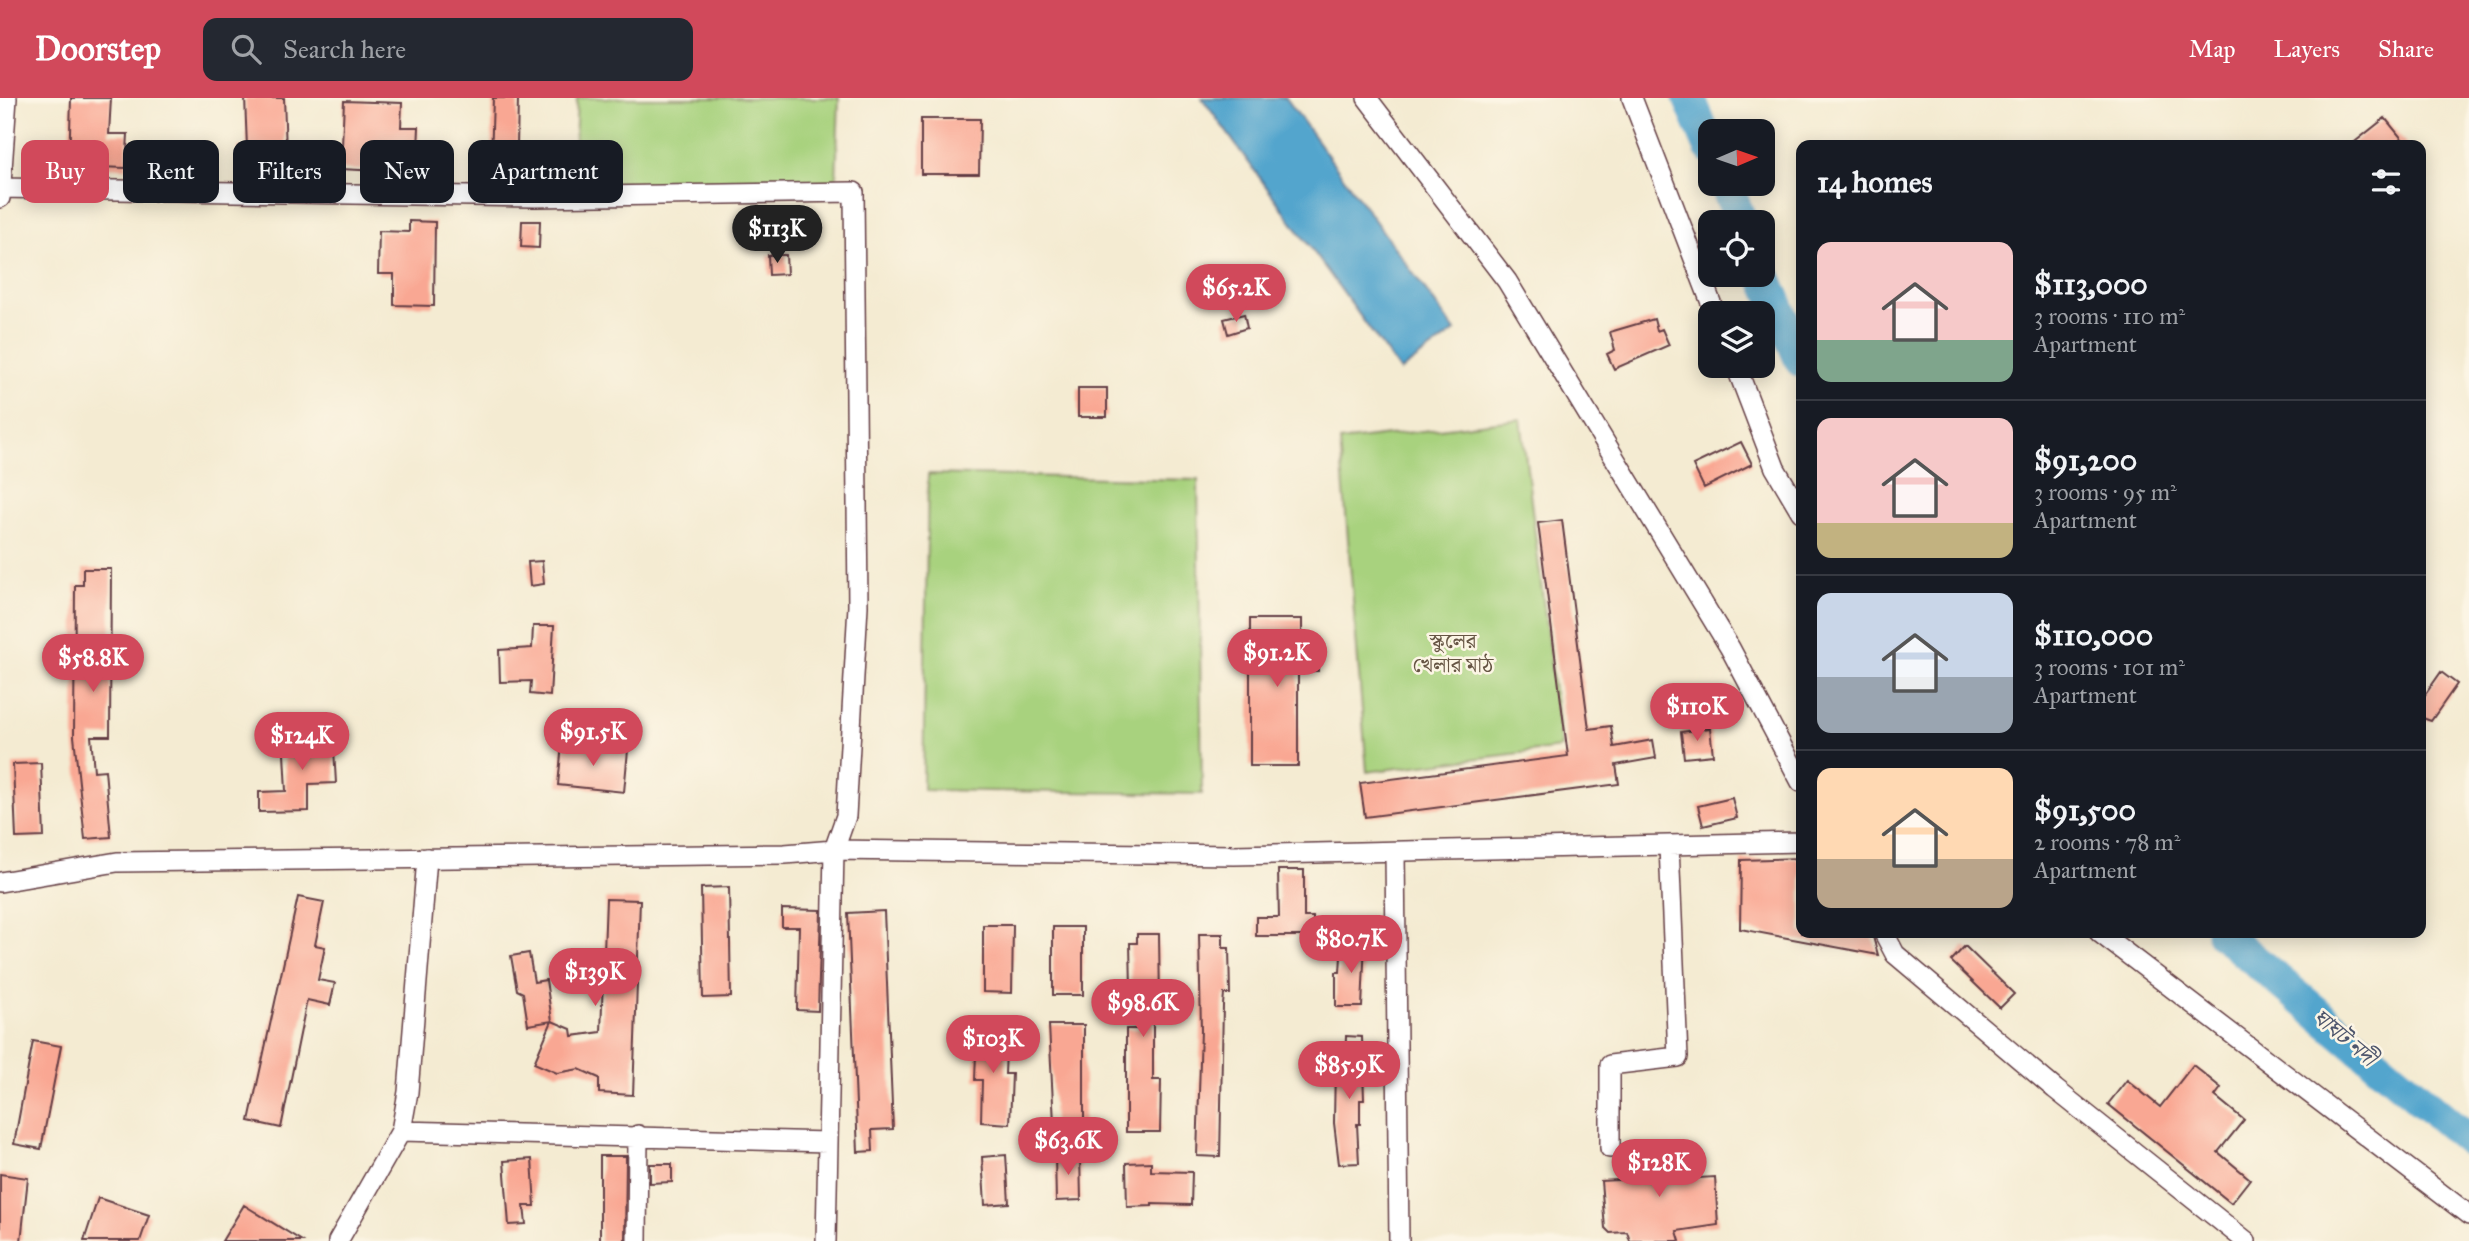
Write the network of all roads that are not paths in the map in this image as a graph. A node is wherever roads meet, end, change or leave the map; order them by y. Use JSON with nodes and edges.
{"nodes":[{"id":1,"x":7,"y":98,"type":"edge"},
{"id":2,"x":1367,"y":98,"type":"edge"},
{"id":3,"x":1632,"y":98,"type":"edge"},
{"id":4,"x":1,"y":193,"type":"edge"},
{"id":5,"x":1710,"y":301,"type":"edge"},
{"id":6,"x":1741,"y":378,"type":"edge"},
{"id":7,"x":1796,"y":504,"type":"edge"},
{"id":8,"x":1796,"y":773,"type":"edge"},
{"id":9,"x":1796,"y":842,"type":"edge"},
{"id":10,"x":1669,"y":846,"type":"junction"},
{"id":11,"x":834,"y":850,"type":"junction"},
{"id":12,"x":1395,"y":852,"type":"junction"},
{"id":13,"x":427,"y":858,"type":"junction"},
{"id":14,"x":0,"y":882,"type":"edge"},
{"id":15,"x":1887,"y":938,"type":"edge"},
{"id":16,"x":2107,"y":938,"type":"edge"},
{"id":17,"x":401,"y":1131,"type":"junction"},
{"id":18,"x":638,"y":1136,"type":"junction"},
{"id":19,"x":827,"y":1142,"type":"junction"},
{"id":20,"x":1610,"y":1149,"type":"dead end"},
{"id":21,"x":2469,"y":1215,"type":"edge"},
{"id":22,"x":2229,"y":1234,"type":"edge"},
{"id":23,"x":338,"y":1241,"type":"edge"},
{"id":24,"x":637,"y":1241,"type":"edge"},
{"id":25,"x":826,"y":1241,"type":"edge"},
{"id":26,"x":1399,"y":1241,"type":"edge"},
{"id":27,"x":2246,"y":1241,"type":"edge"}],
"edges":[{"from":1,"to":4,"type":"street"},
{"from":2,"to":8,"type":"street"},
{"from":3,"to":5,"type":"street"},
{"from":4,"to":11,"type":"street"},
{"from":6,"to":7,"type":"street"},
{"from":9,"to":10,"type":"street"},
{"from":10,"to":12,"type":"street"},
{"from":10,"to":20,"type":"street"},
{"from":11,"to":12,"type":"street"},
{"from":11,"to":13,"type":"street"},
{"from":11,"to":19,"type":"street"},
{"from":12,"to":26,"type":"street"},
{"from":13,"to":14,"type":"street"},
{"from":13,"to":17,"type":"street"},
{"from":15,"to":22,"type":"street"},
{"from":16,"to":21,"type":"street"},
{"from":17,"to":18,"type":"street"},
{"from":17,"to":23,"type":"street"},
{"from":18,"to":19,"type":"street"},
{"from":18,"to":24,"type":"street"},
{"from":19,"to":25,"type":"street"},
{"from":22,"to":27,"type":"street"}]}
